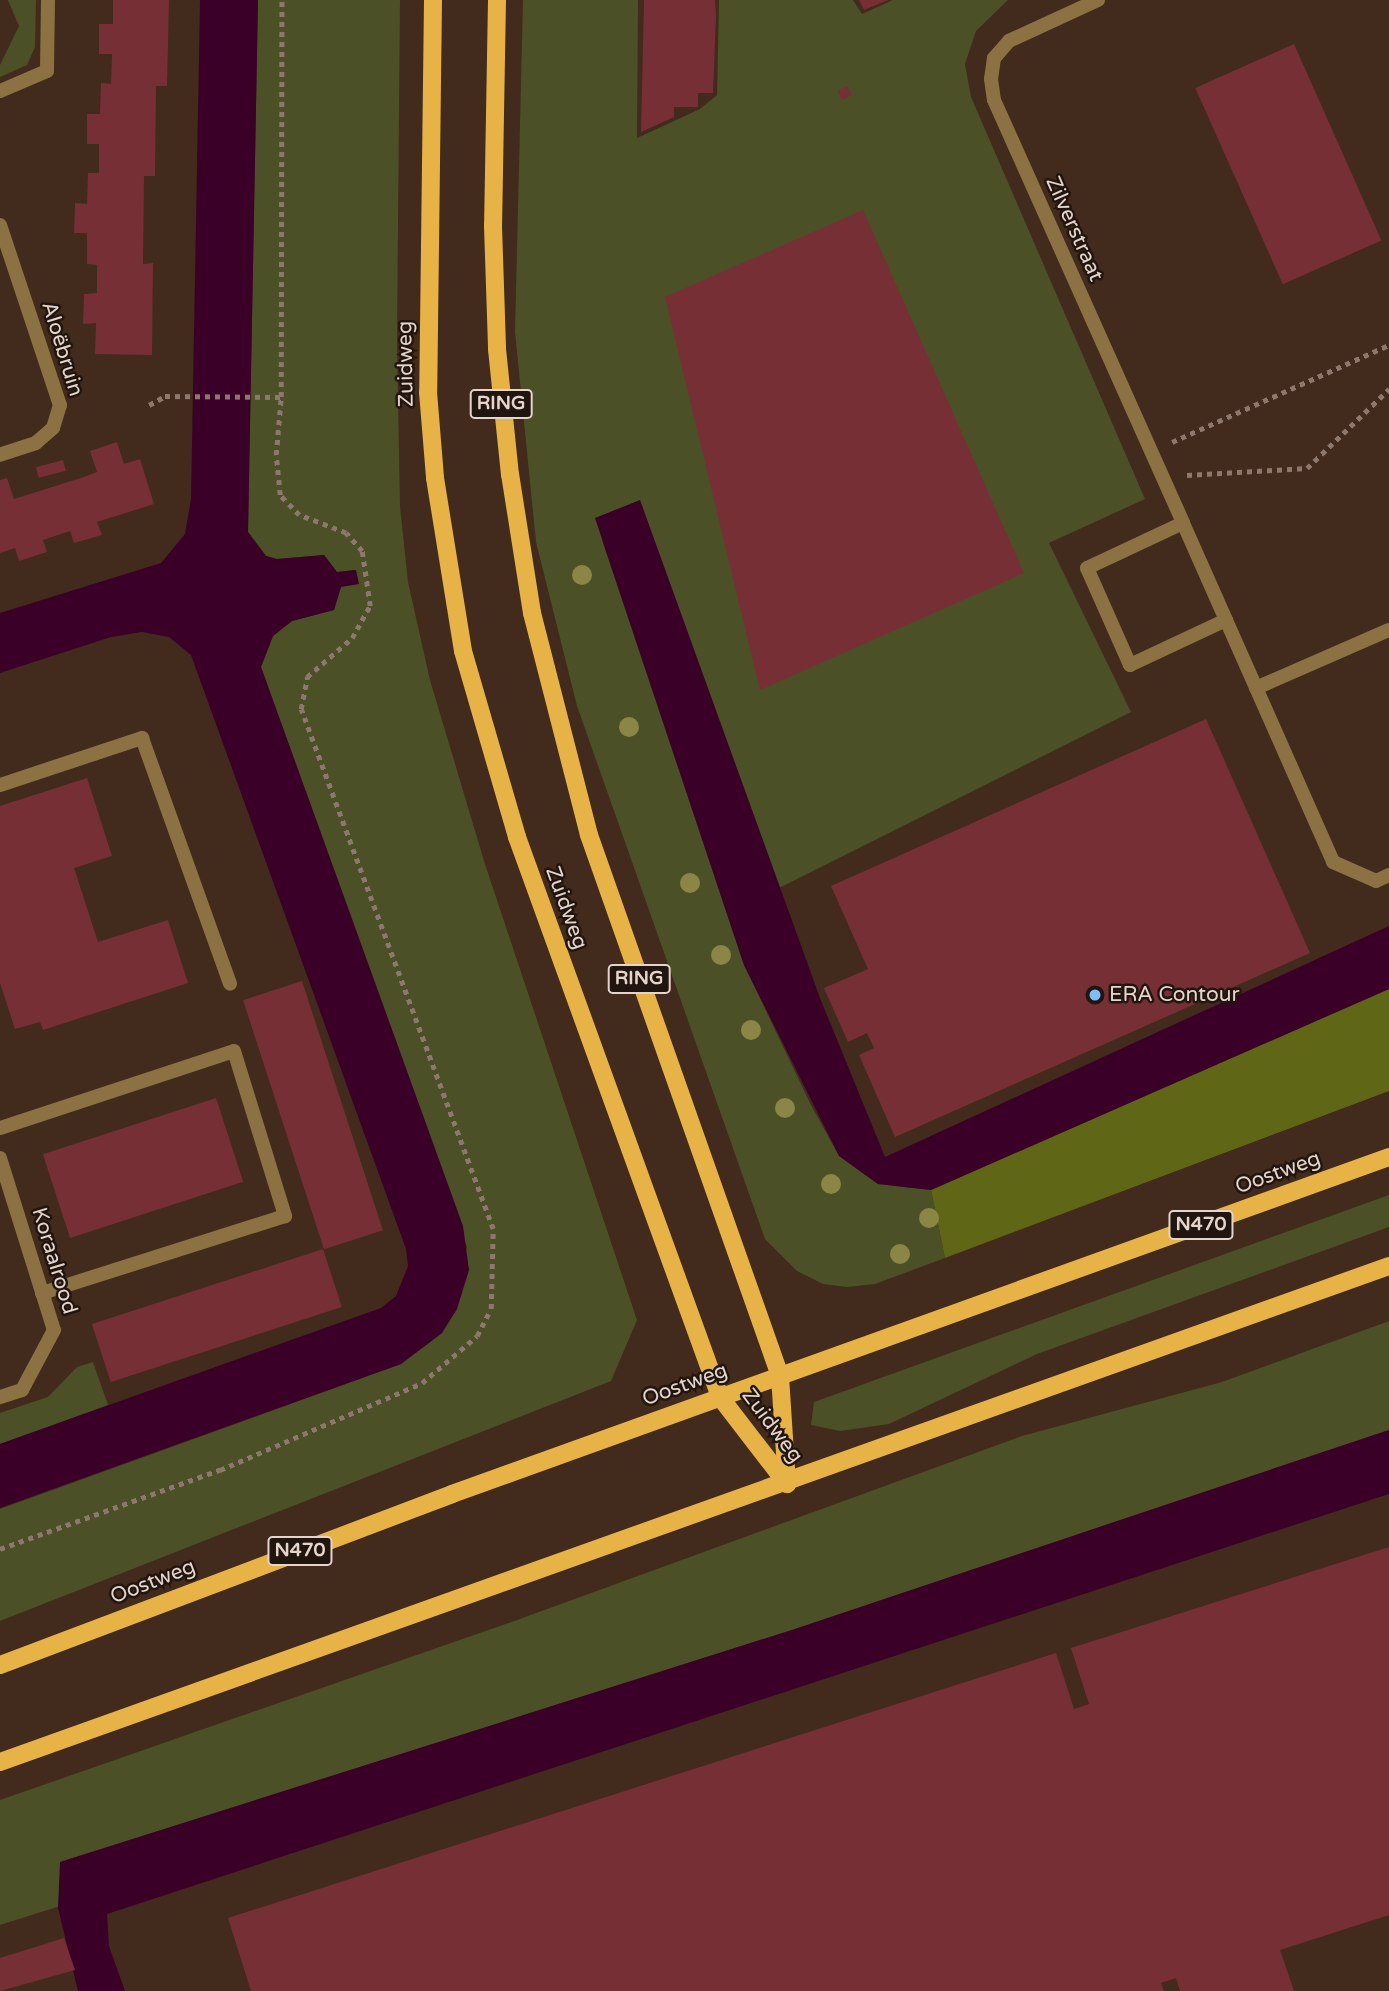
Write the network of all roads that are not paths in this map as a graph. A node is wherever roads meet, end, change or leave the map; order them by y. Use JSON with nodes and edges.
{"nodes":[{"id":1,"x":48,"y":0,"type":"edge"},
{"id":2,"x":433,"y":0,"type":"edge"},
{"id":3,"x":497,"y":0,"type":"edge"},
{"id":4,"x":1098,"y":0,"type":"edge"},
{"id":5,"x":0,"y":91,"type":"edge"},
{"id":6,"x":0,"y":225,"type":"edge"},
{"id":7,"x":0,"y":455,"type":"edge"},
{"id":8,"x":1183,"y":523,"type":"junction"},
{"id":9,"x":1226,"y":620,"type":"junction"},
{"id":10,"x":1389,"y":630,"type":"edge"},
{"id":11,"x":1256,"y":688,"type":"junction"},
{"id":12,"x":0,"y":785,"type":"edge"},
{"id":13,"x":1389,"y":875,"type":"edge"},
{"id":14,"x":230,"y":984,"type":"dead end"},
{"id":15,"x":0,"y":1128,"type":"edge"},
{"id":16,"x":1389,"y":1157,"type":"edge"},
{"id":17,"x":0,"y":1158,"type":"edge"},
{"id":18,"x":1389,"y":1266,"type":"edge"},
{"id":19,"x":42,"y":1293,"type":"junction"},
{"id":20,"x":780,"y":1376,"type":"junction"},
{"id":21,"x":720,"y":1396,"type":"junction"},
{"id":22,"x":0,"y":1398,"type":"edge"},
{"id":23,"x":787,"y":1484,"type":"junction"},
{"id":24,"x":0,"y":1665,"type":"edge"},
{"id":25,"x":0,"y":1762,"type":"edge"}],
"edges":[{"from":1,"to":5,"type":"street"},
{"from":2,"to":21,"type":"main road","name":"Zuidweg"},
{"from":3,"to":20,"type":"main road","name":"Zuidweg","number":"RING"},
{"from":4,"to":8,"type":"street","name":"Zilverstraat"},
{"from":6,"to":7,"type":"street","name":"Aloëbruin"},
{"from":8,"to":9,"type":"street","name":"Zilverstraat"},
{"from":8,"to":9,"type":"street"},
{"from":9,"to":11,"type":"street","name":"Zilverstraat"},
{"from":10,"to":11,"type":"street"},
{"from":11,"to":13,"type":"street","name":"Zilverstraat"},
{"from":12,"to":14,"type":"street"},
{"from":15,"to":19,"type":"street"},
{"from":16,"to":20,"type":"main road","name":"Oostweg","number":"N470"},
{"from":17,"to":19,"type":"street","name":"Koraalrood"},
{"from":18,"to":23,"type":"main road"},
{"from":19,"to":22,"type":"street","name":"Koraalrood"},
{"from":20,"to":21,"type":"main road","name":"Oostweg","number":"N470"},
{"from":20,"to":23,"type":"main road","name":"Zuidweg"},
{"from":21,"to":23,"type":"main road","name":"Zuidweg"},
{"from":21,"to":24,"type":"main road","name":"Oostweg","number":"N470"},
{"from":23,"to":25,"type":"main road"}]}
